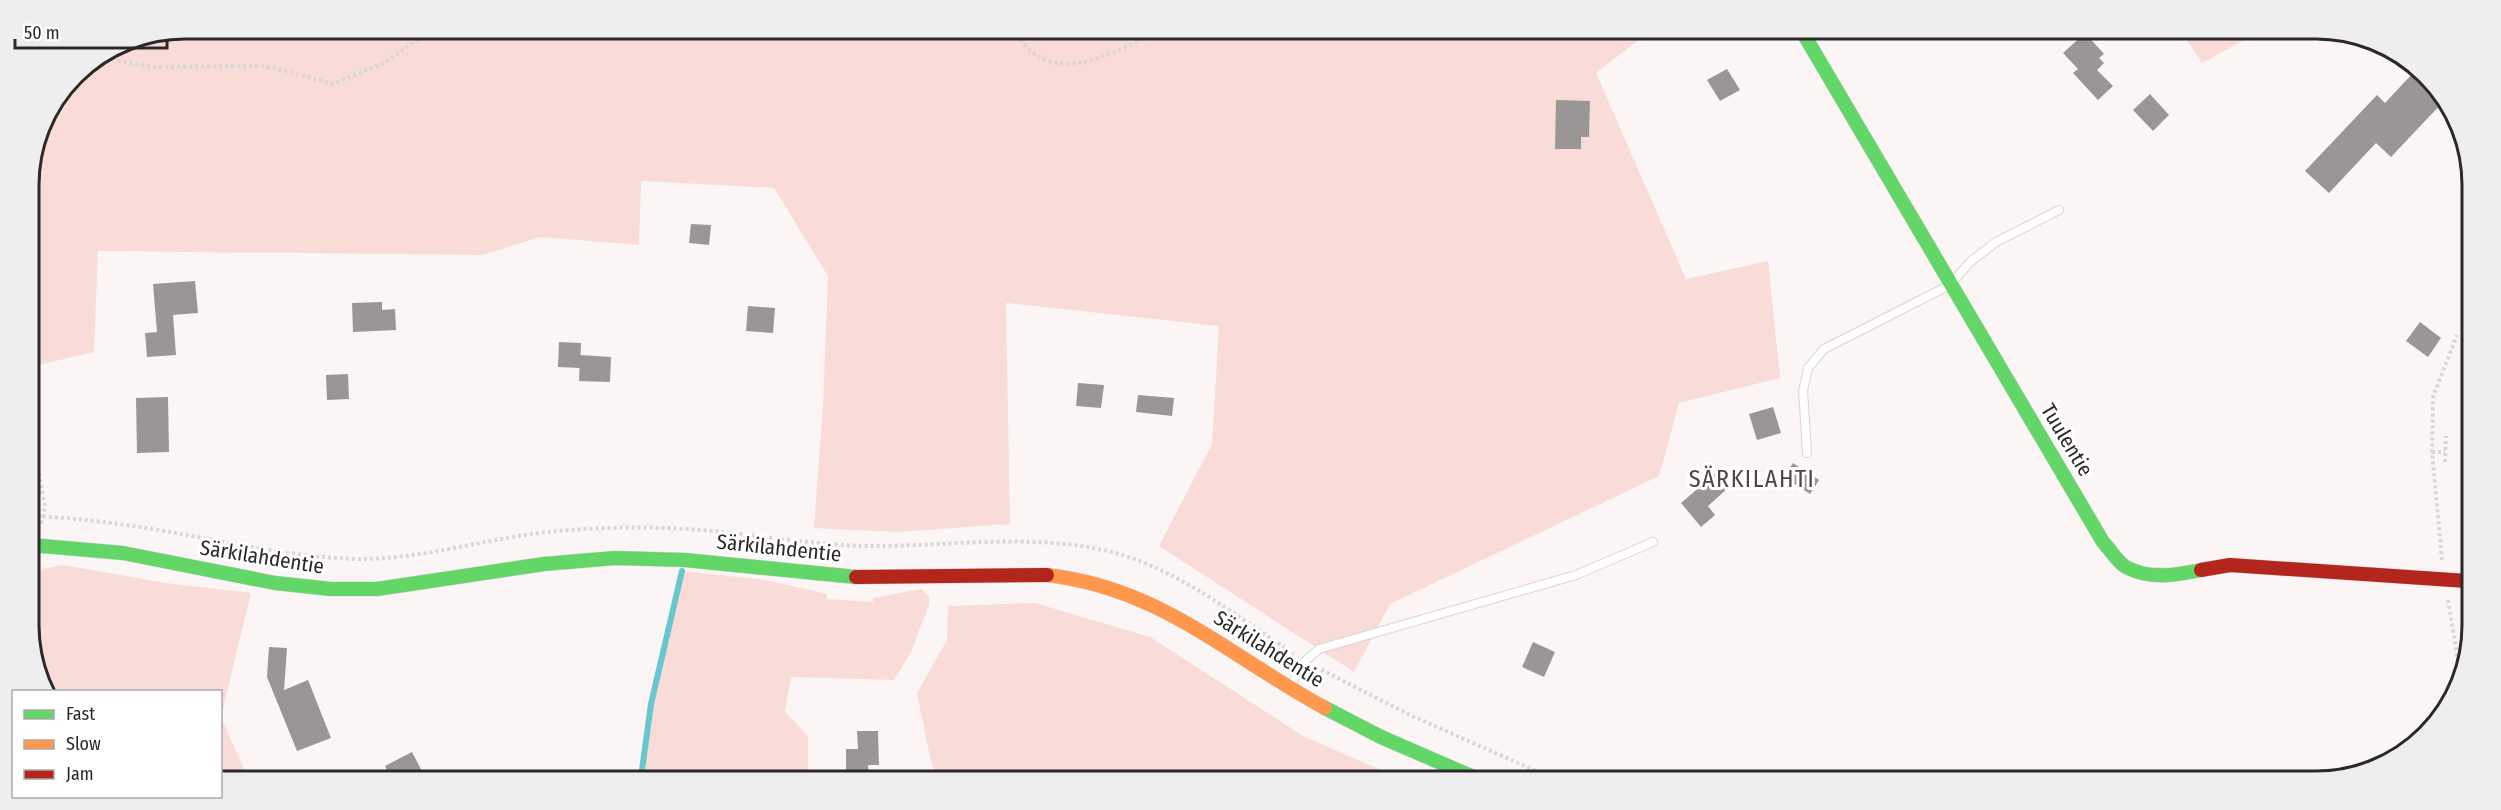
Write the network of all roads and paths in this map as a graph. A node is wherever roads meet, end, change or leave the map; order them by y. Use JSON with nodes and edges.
{"nodes":[{"id":1,"x":418,"y":39,"type":"edge"},
{"id":2,"x":1020,"y":39,"type":"edge"},
{"id":3,"x":1141,"y":39,"type":"edge"},
{"id":4,"x":1806,"y":39,"type":"edge"},
{"id":5,"x":112,"y":59,"type":"edge"},
{"id":6,"x":2059,"y":210,"type":"dead end"},
{"id":7,"x":1950,"y":285,"type":"junction"},
{"id":8,"x":2457,"y":335,"type":"dead end"},
{"id":9,"x":2446,"y":436,"type":"dead end"},
{"id":10,"x":2432,"y":452,"type":"junction"},
{"id":11,"x":2445,"y":452,"type":"junction"},
{"id":12,"x":1807,"y":453,"type":"dead end"},
{"id":13,"x":2445,"y":462,"type":"dead end"},
{"id":14,"x":39,"y":475,"type":"edge"},
{"id":15,"x":42,"y":516,"type":"dead end"},
{"id":16,"x":680,"y":529,"type":"dead end"},
{"id":17,"x":722,"y":532,"type":"dead end"},
{"id":18,"x":680,"y":537,"type":"dead end"},
{"id":19,"x":722,"y":541,"type":"dead end"},
{"id":20,"x":1653,"y":542,"type":"dead end"},
{"id":21,"x":39,"y":545,"type":"edge"},
{"id":22,"x":2444,"y":580,"type":"junction"},
{"id":23,"x":2462,"y":581,"type":"edge"},
{"id":24,"x":2458,"y":657,"type":"edge"},
{"id":25,"x":1289,"y":688,"type":"junction"},
{"id":26,"x":1460,"y":771,"type":"edge"}],
"edges":[{"from":1,"to":5,"type":"path"},
{"from":2,"to":3,"type":"path"},
{"from":4,"to":7,"type":"street","name":"Tuulentie"},
{"from":6,"to":7,"type":"lane"},
{"from":7,"to":12,"type":"lane"},
{"from":7,"to":22,"type":"street","name":"Tuulentie"},
{"from":8,"to":10,"type":"path"},
{"from":9,"to":11,"type":"path"},
{"from":10,"to":11,"type":"path"},
{"from":10,"to":22,"type":"path"},
{"from":11,"to":13,"type":"path"},
{"from":14,"to":15,"type":"path"},
{"from":16,"to":18,"type":"path"},
{"from":17,"to":19,"type":"path"},
{"from":20,"to":25,"type":"lane"},
{"from":21,"to":25,"type":"street","name":"Särkilahdentie"},
{"from":22,"to":23,"type":"street","name":"Tuulentie"},
{"from":22,"to":24,"type":"path"},
{"from":25,"to":26,"type":"street","name":"Särkilahdentie"}]}
